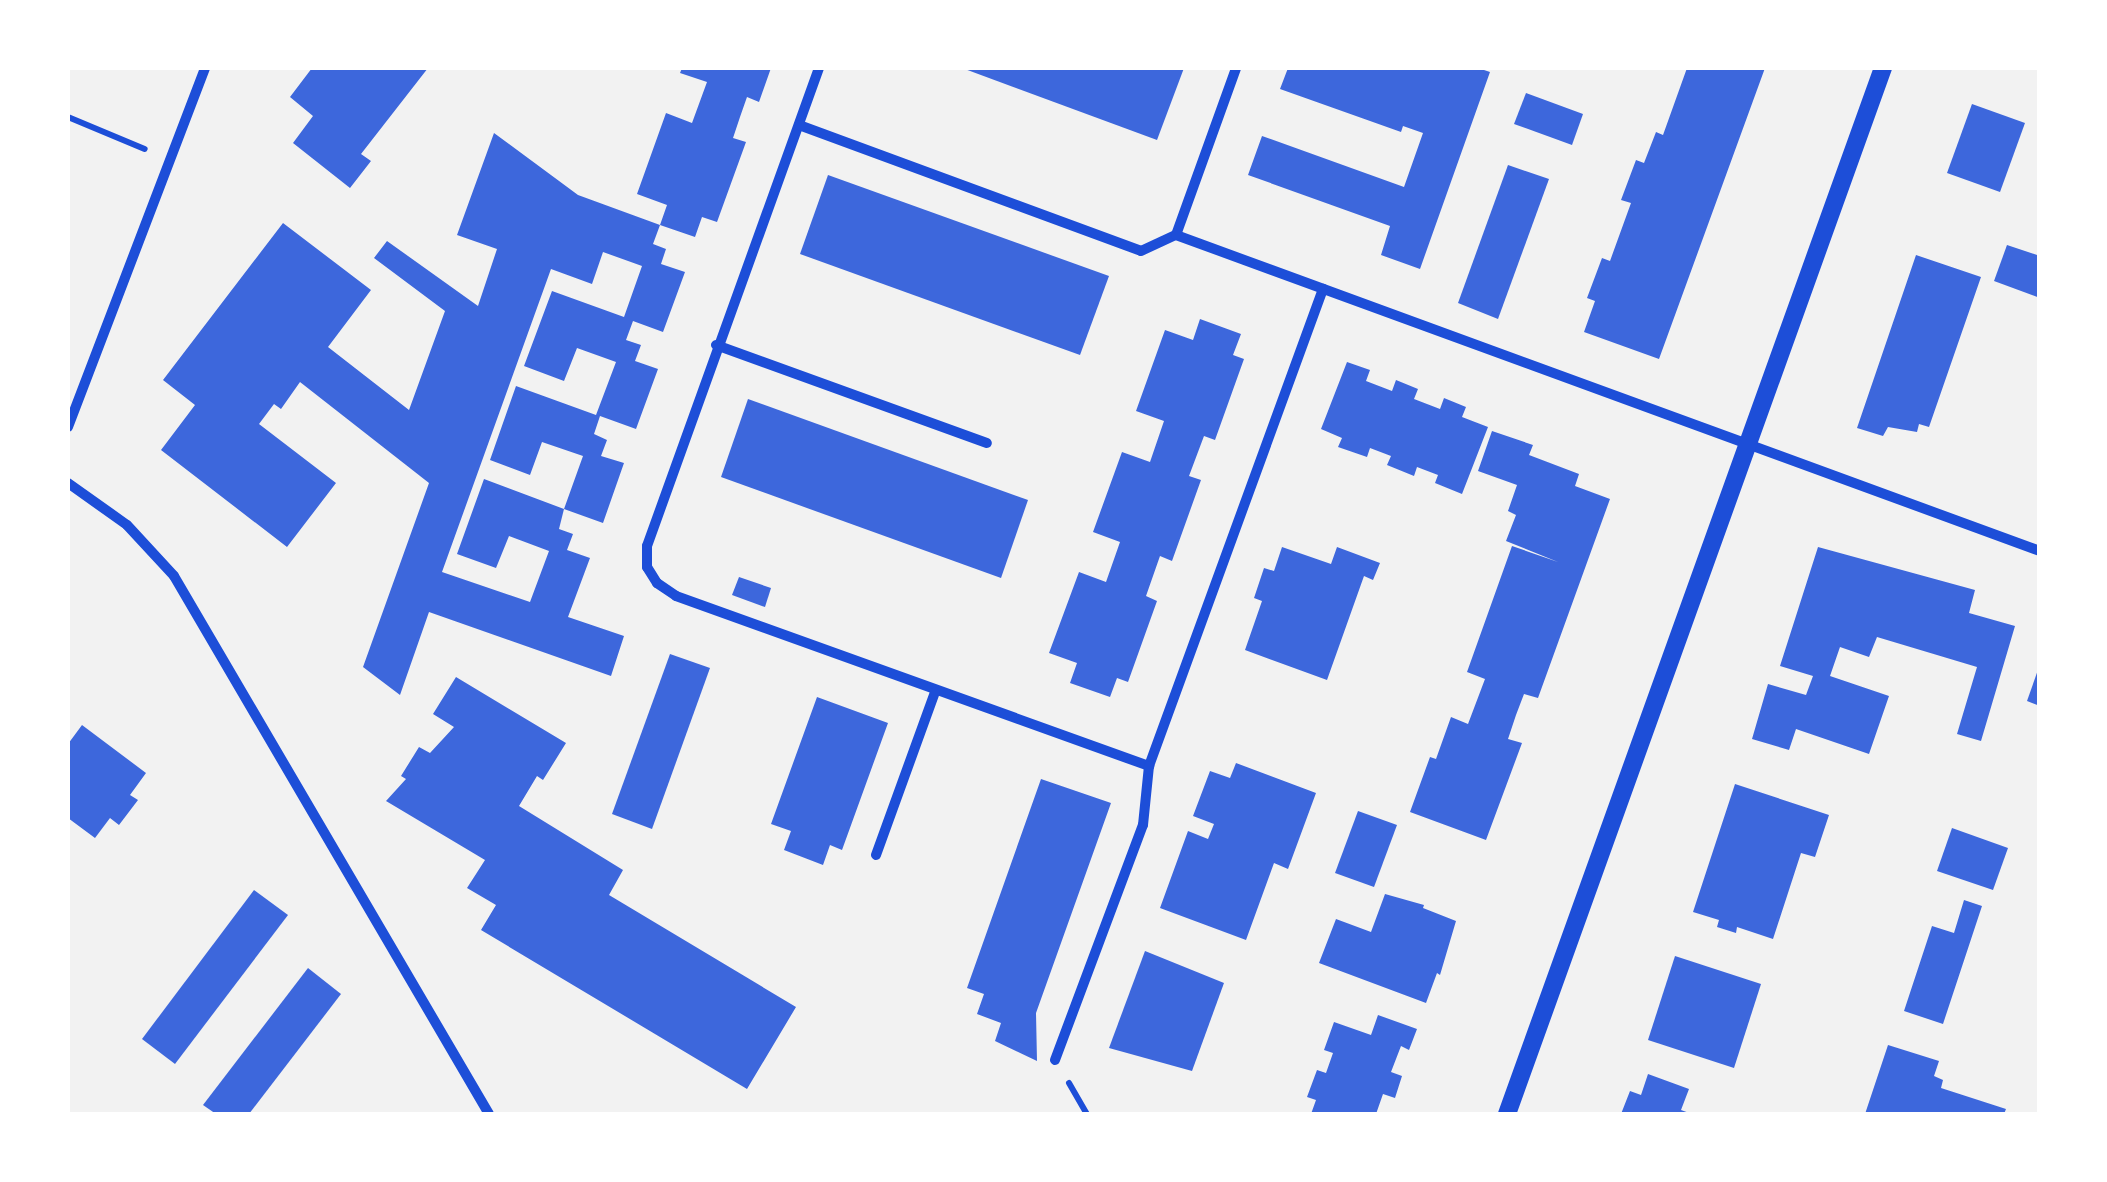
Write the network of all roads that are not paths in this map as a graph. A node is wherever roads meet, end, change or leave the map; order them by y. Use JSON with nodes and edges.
{"nodes":[{"id":1,"x":204,"y":68,"type":"edge"},
{"id":2,"x":820,"y":68,"type":"edge"},
{"id":3,"x":1236,"y":68,"type":"edge"},
{"id":4,"x":1883,"y":68,"type":"edge"},
{"id":5,"x":799,"y":124,"type":"junction"},
{"id":6,"x":1176,"y":235,"type":"junction"},
{"id":7,"x":1323,"y":288,"type":"junction"},
{"id":8,"x":716,"y":346,"type":"junction"},
{"id":9,"x":68,"y":428,"type":"edge"},
{"id":10,"x":988,"y":443,"type":"dead end"},
{"id":11,"x":1748,"y":445,"type":"junction"},
{"id":12,"x":68,"y":484,"type":"edge"},
{"id":13,"x":2040,"y":552,"type":"edge"},
{"id":14,"x":935,"y":692,"type":"junction"},
{"id":15,"x":1149,"y":766,"type":"junction"},
{"id":16,"x":876,"y":855,"type":"dead end"},
{"id":17,"x":1056,"y":1060,"type":"dead end"},
{"id":18,"x":490,"y":1114,"type":"edge"},
{"id":19,"x":1507,"y":1114,"type":"edge"}],
"edges":[{"from":1,"to":9,"type":"street"},
{"from":2,"to":5,"type":"street"},
{"from":3,"to":6,"type":"street"},
{"from":4,"to":11,"type":"street"},
{"from":5,"to":6,"type":"street"},
{"from":5,"to":8,"type":"street"},
{"from":6,"to":7,"type":"street"},
{"from":7,"to":11,"type":"street"},
{"from":7,"to":15,"type":"street"},
{"from":8,"to":10,"type":"street"},
{"from":8,"to":14,"type":"street"},
{"from":11,"to":13,"type":"street"},
{"from":11,"to":19,"type":"street"},
{"from":12,"to":18,"type":"street"},
{"from":14,"to":15,"type":"street"},
{"from":14,"to":16,"type":"street"},
{"from":15,"to":17,"type":"street"}]}
